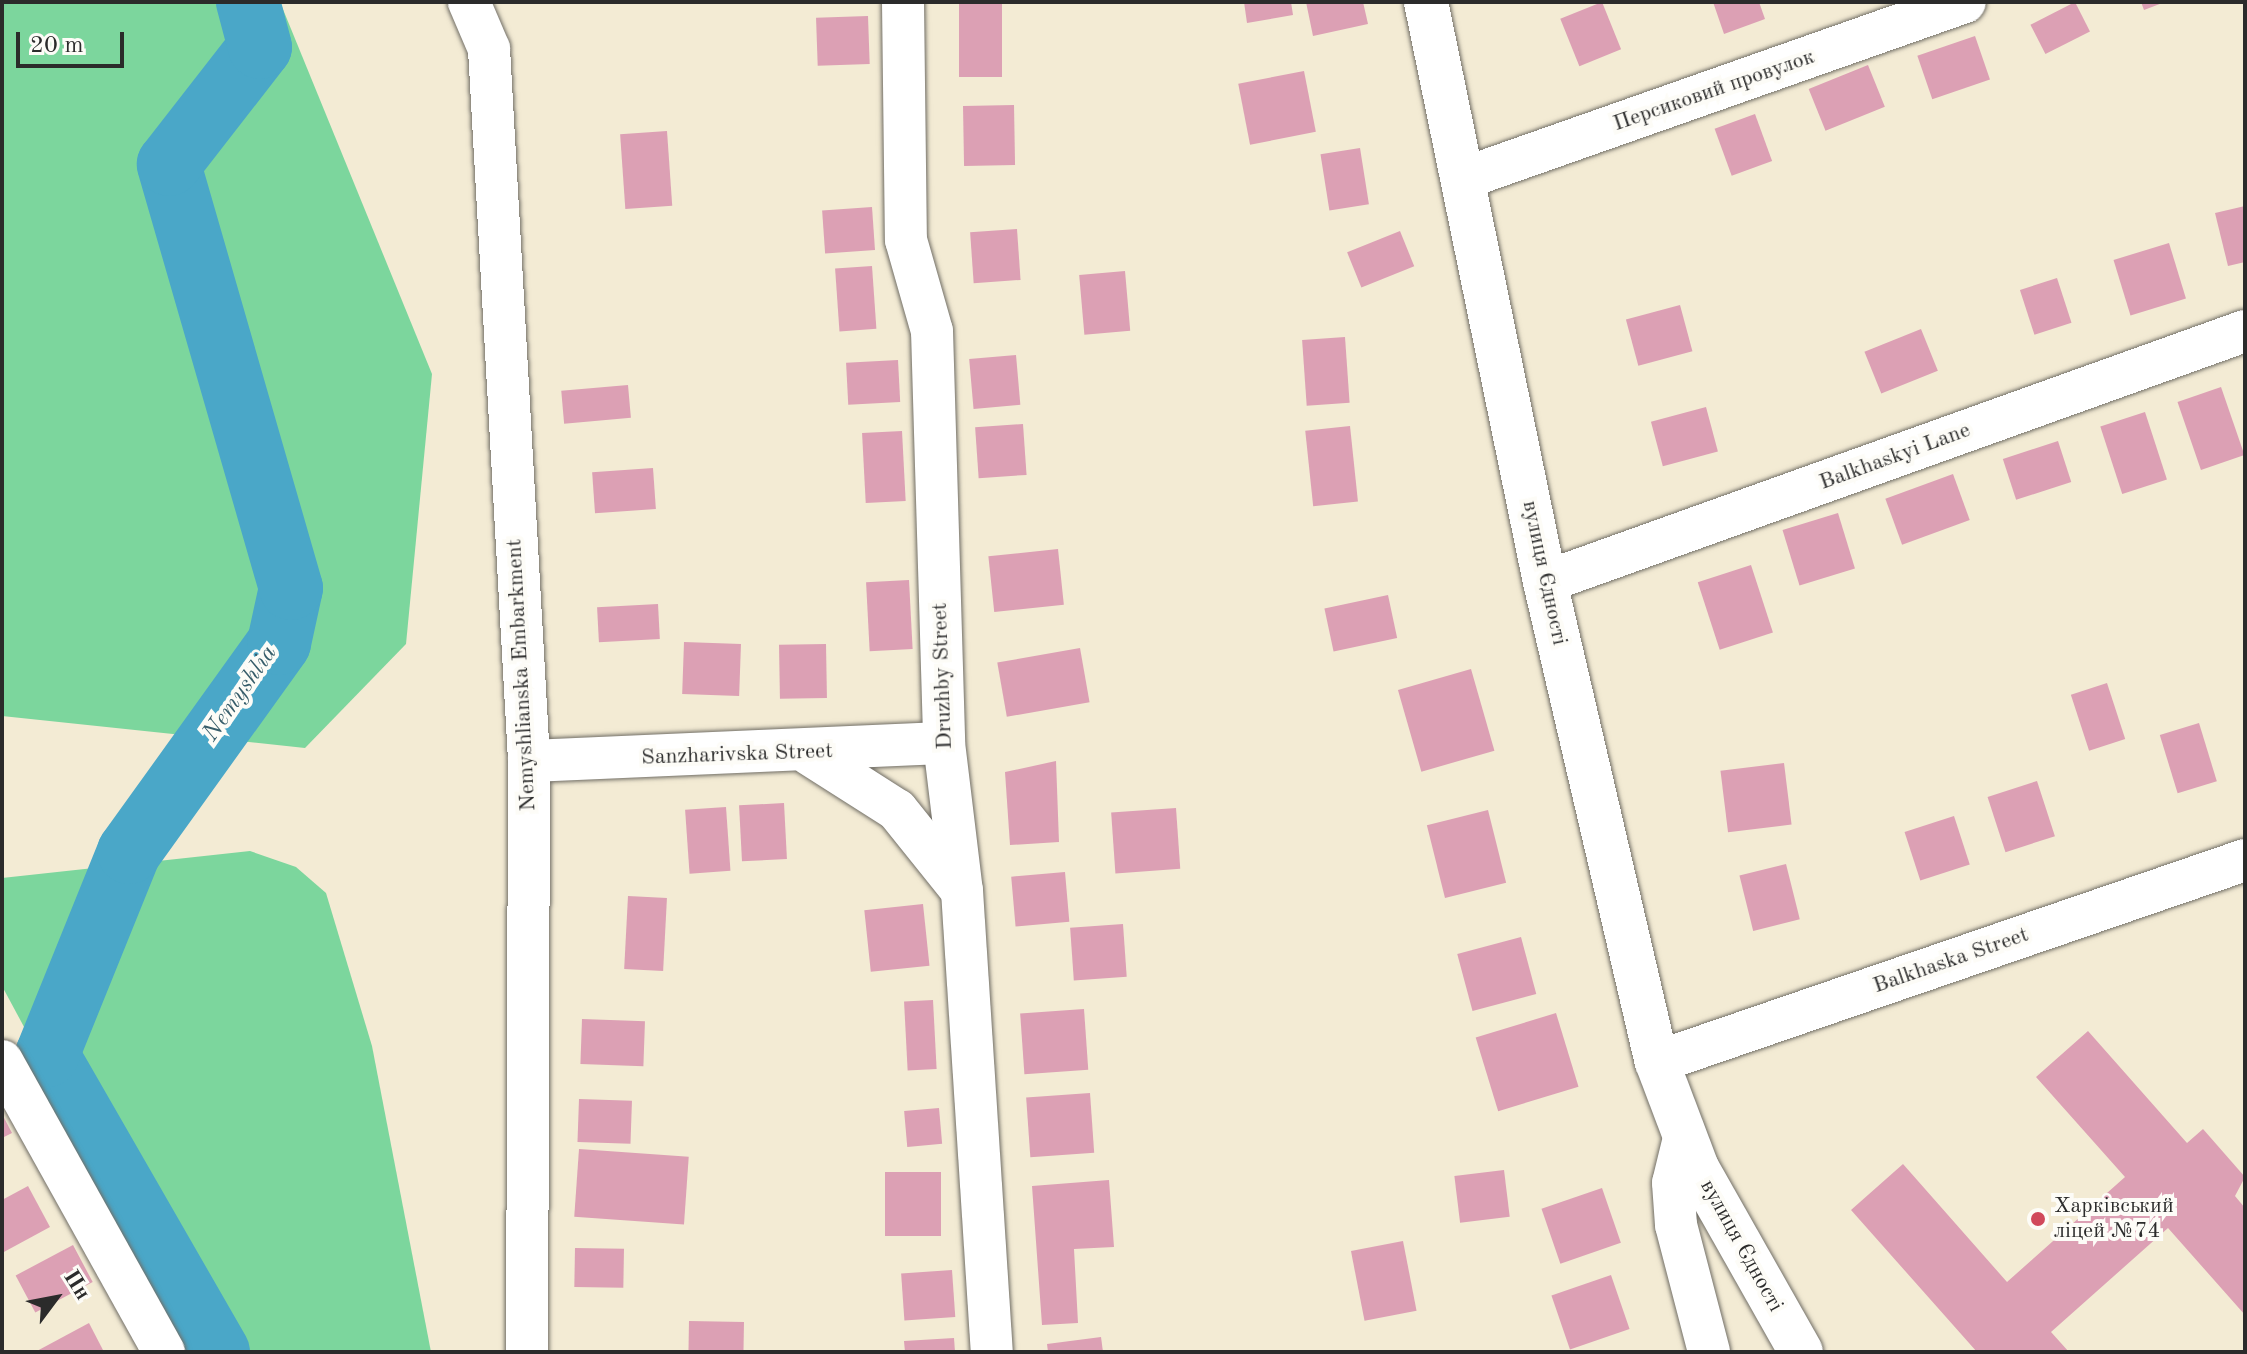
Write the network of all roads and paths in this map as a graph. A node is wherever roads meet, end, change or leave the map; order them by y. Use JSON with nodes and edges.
{"nodes":[{"id":1,"x":469,"y":2,"type":"edge"},
{"id":2,"x":903,"y":2,"type":"edge"},
{"id":3,"x":1426,"y":2,"type":"edge"},
{"id":4,"x":1965,"y":2,"type":"edge"},
{"id":5,"x":1462,"y":179,"type":"junction"},
{"id":6,"x":2245,"y":331,"type":"edge"},
{"id":7,"x":1545,"y":582,"type":"junction"},
{"id":8,"x":944,"y":743,"type":"junction"},
{"id":9,"x":809,"y":754,"type":"junction"},
{"id":10,"x":529,"y":761,"type":"junction"},
{"id":11,"x":2245,"y":860,"type":"edge"},
{"id":12,"x":962,"y":891,"type":"junction"},
{"id":13,"x":2,"y":1061,"type":"edge"},
{"id":14,"x":1657,"y":1062,"type":"junction"},
{"id":15,"x":1684,"y":1138,"type":"junction"},
{"id":16,"x":164,"y":1352,"type":"edge"},
{"id":17,"x":527,"y":1352,"type":"edge"},
{"id":18,"x":992,"y":1352,"type":"edge"},
{"id":19,"x":1709,"y":1352,"type":"edge"},
{"id":20,"x":1801,"y":1352,"type":"edge"}],
"edges":[{"from":1,"to":10,"type":"street","name":"Nemyshlianska Embarkment"},
{"from":2,"to":8,"type":"street","name":"Druzhby Street"},
{"from":3,"to":5,"type":"main road","name":"вулиця Єдності"},
{"from":4,"to":5,"type":"street","name":"Персиковий провулок"},
{"from":5,"to":7,"type":"main road","name":"вулиця Єдності"},
{"from":6,"to":7,"type":"street","name":"Balkhaskyi Lane"},
{"from":7,"to":14,"type":"main road","name":"вулиця Єдності"},
{"from":8,"to":9,"type":"street","name":"Sanzharivska Street"},
{"from":8,"to":12,"type":"street","name":"Druzhby Street"},
{"from":9,"to":10,"type":"street","name":"Sanzharivska Street"},
{"from":9,"to":12,"type":"street"},
{"from":10,"to":17,"type":"street","name":"Nemyshlianska Embarkment"},
{"from":11,"to":14,"type":"street","name":"Balkhaska Street"},
{"from":12,"to":18,"type":"street","name":"Druzhby Street"},
{"from":13,"to":16,"type":"street"},
{"from":14,"to":15,"type":"main road","name":"вулиця Єдності"},
{"from":15,"to":19,"type":"street","name":"вулиця Єдності"},
{"from":15,"to":20,"type":"main road","name":"вулиця Єдності"}]}
